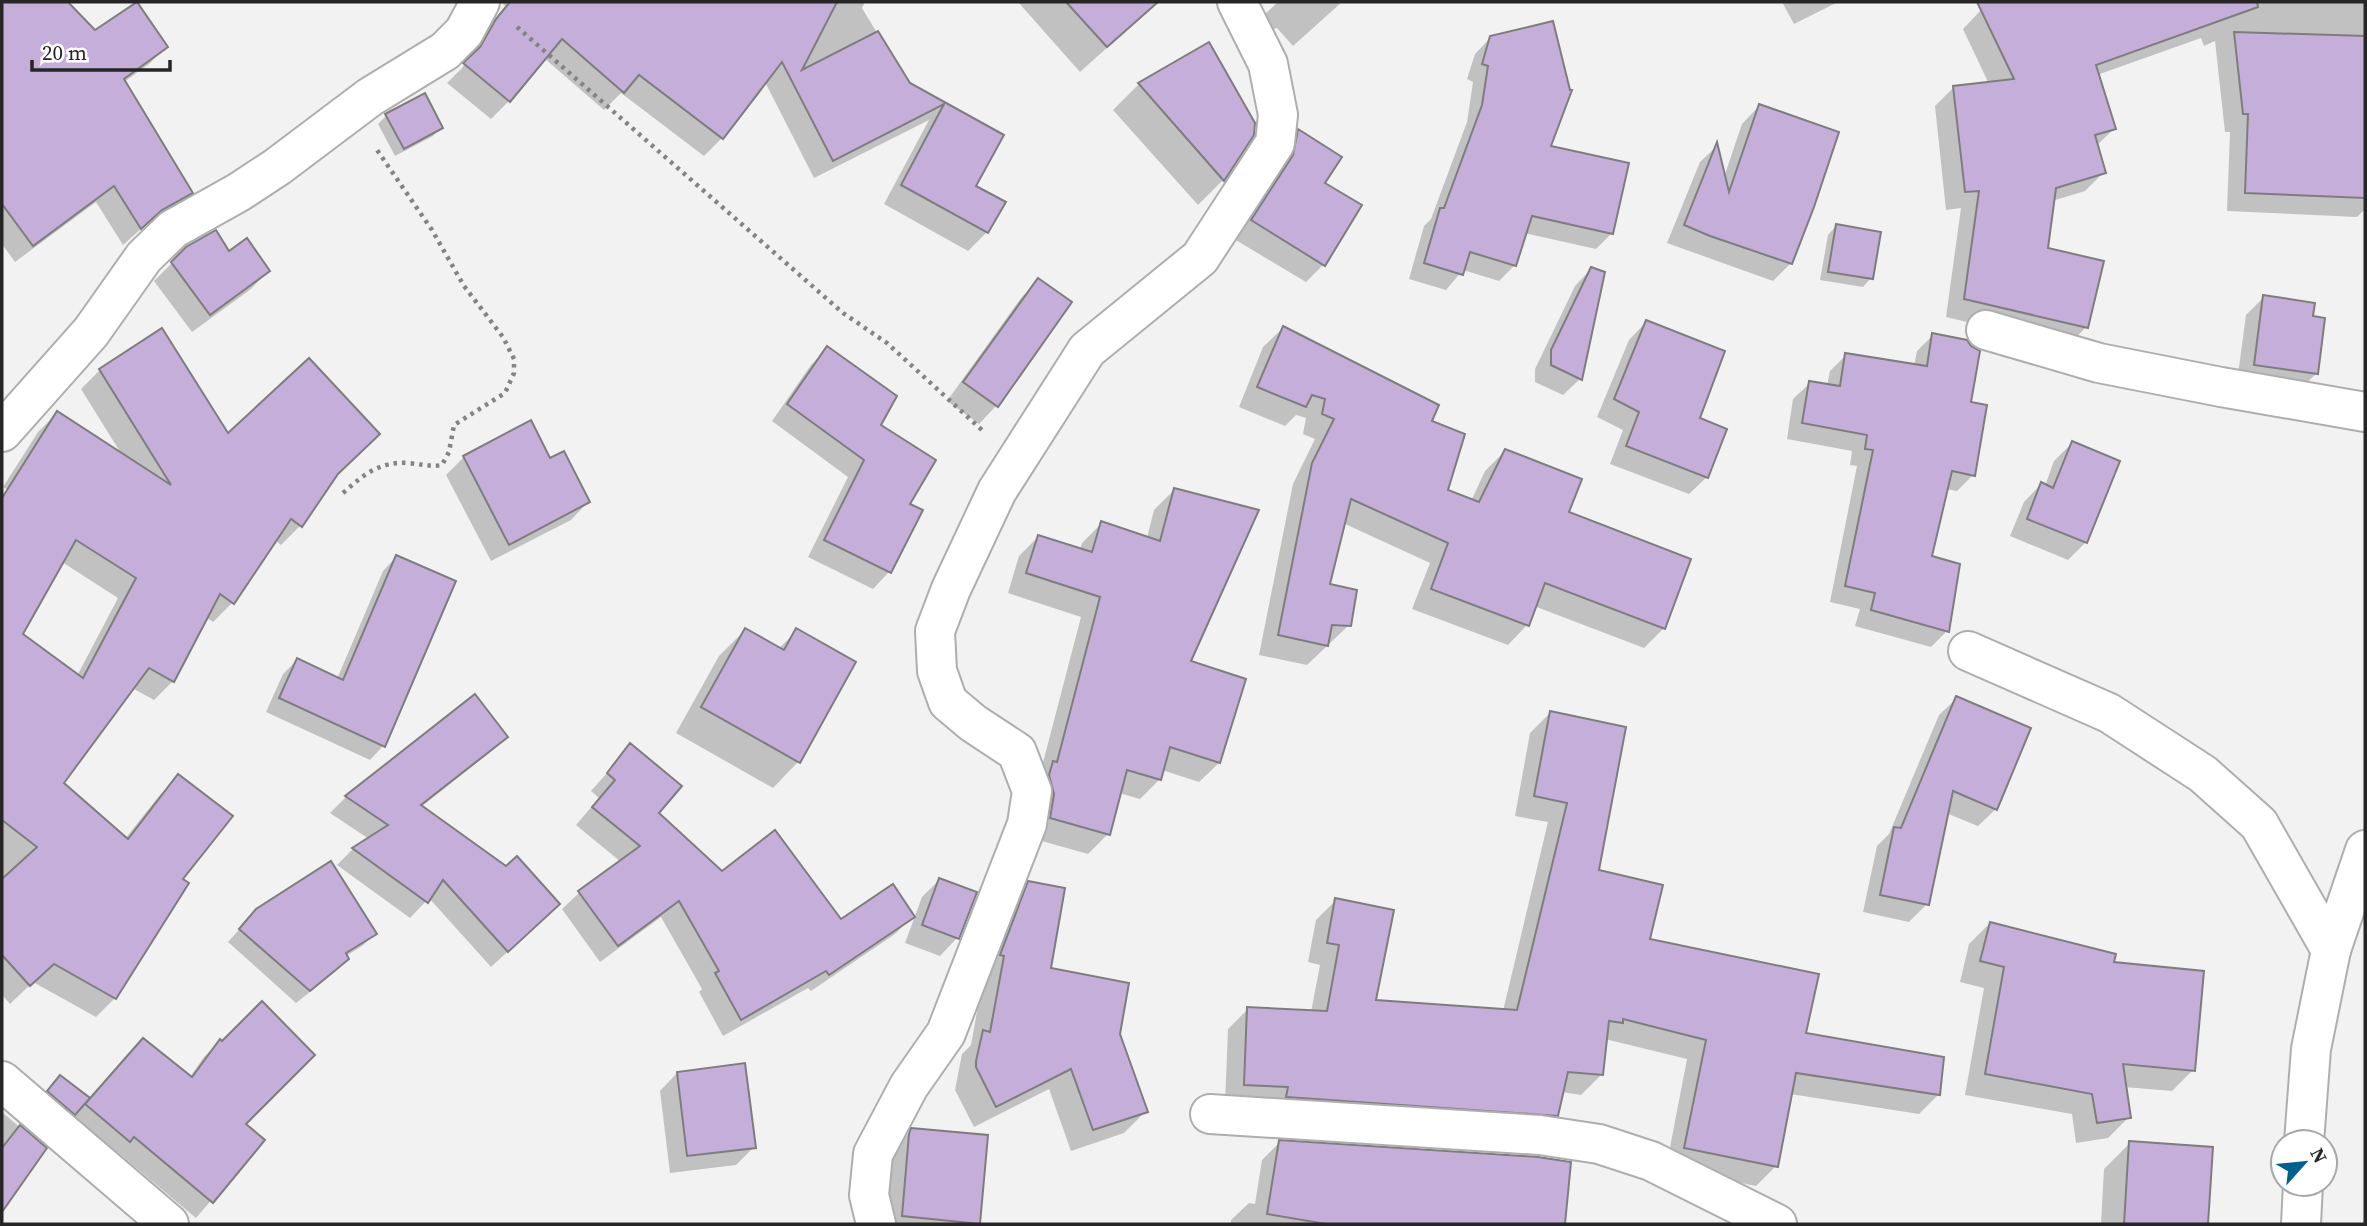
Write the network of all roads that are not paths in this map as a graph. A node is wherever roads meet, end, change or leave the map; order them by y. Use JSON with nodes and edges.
{"nodes":[{"id":1,"x":480,"y":2,"type":"edge"},
{"id":2,"x":1237,"y":2,"type":"edge"},
{"id":3,"x":1986,"y":330,"type":"dead end"},
{"id":4,"x":2365,"y":412,"type":"edge"},
{"id":5,"x":2,"y":432,"type":"edge"},
{"id":6,"x":1968,"y":651,"type":"dead end"},
{"id":7,"x":2365,"y":850,"type":"edge"},
{"id":8,"x":2331,"y":950,"type":"junction"},
{"id":9,"x":2,"y":1081,"type":"edge"},
{"id":10,"x":1210,"y":1114,"type":"dead end"},
{"id":11,"x":2305,"y":1128,"type":"edge"},
{"id":12,"x":2302,"y":1198,"type":"edge"},
{"id":13,"x":169,"y":1224,"type":"edge"},
{"id":14,"x":876,"y":1224,"type":"edge"},
{"id":15,"x":1777,"y":1224,"type":"edge"},
{"id":16,"x":2301,"y":1224,"type":"edge"}],
"edges":[{"from":1,"to":5,"type":"street"},
{"from":2,"to":14,"type":"street"},
{"from":3,"to":4,"type":"street"},
{"from":6,"to":8,"type":"street"},
{"from":7,"to":8,"type":"street"},
{"from":8,"to":11,"type":"street"},
{"from":9,"to":13,"type":"street"},
{"from":10,"to":15,"type":"street"},
{"from":12,"to":16,"type":"street"}]}
